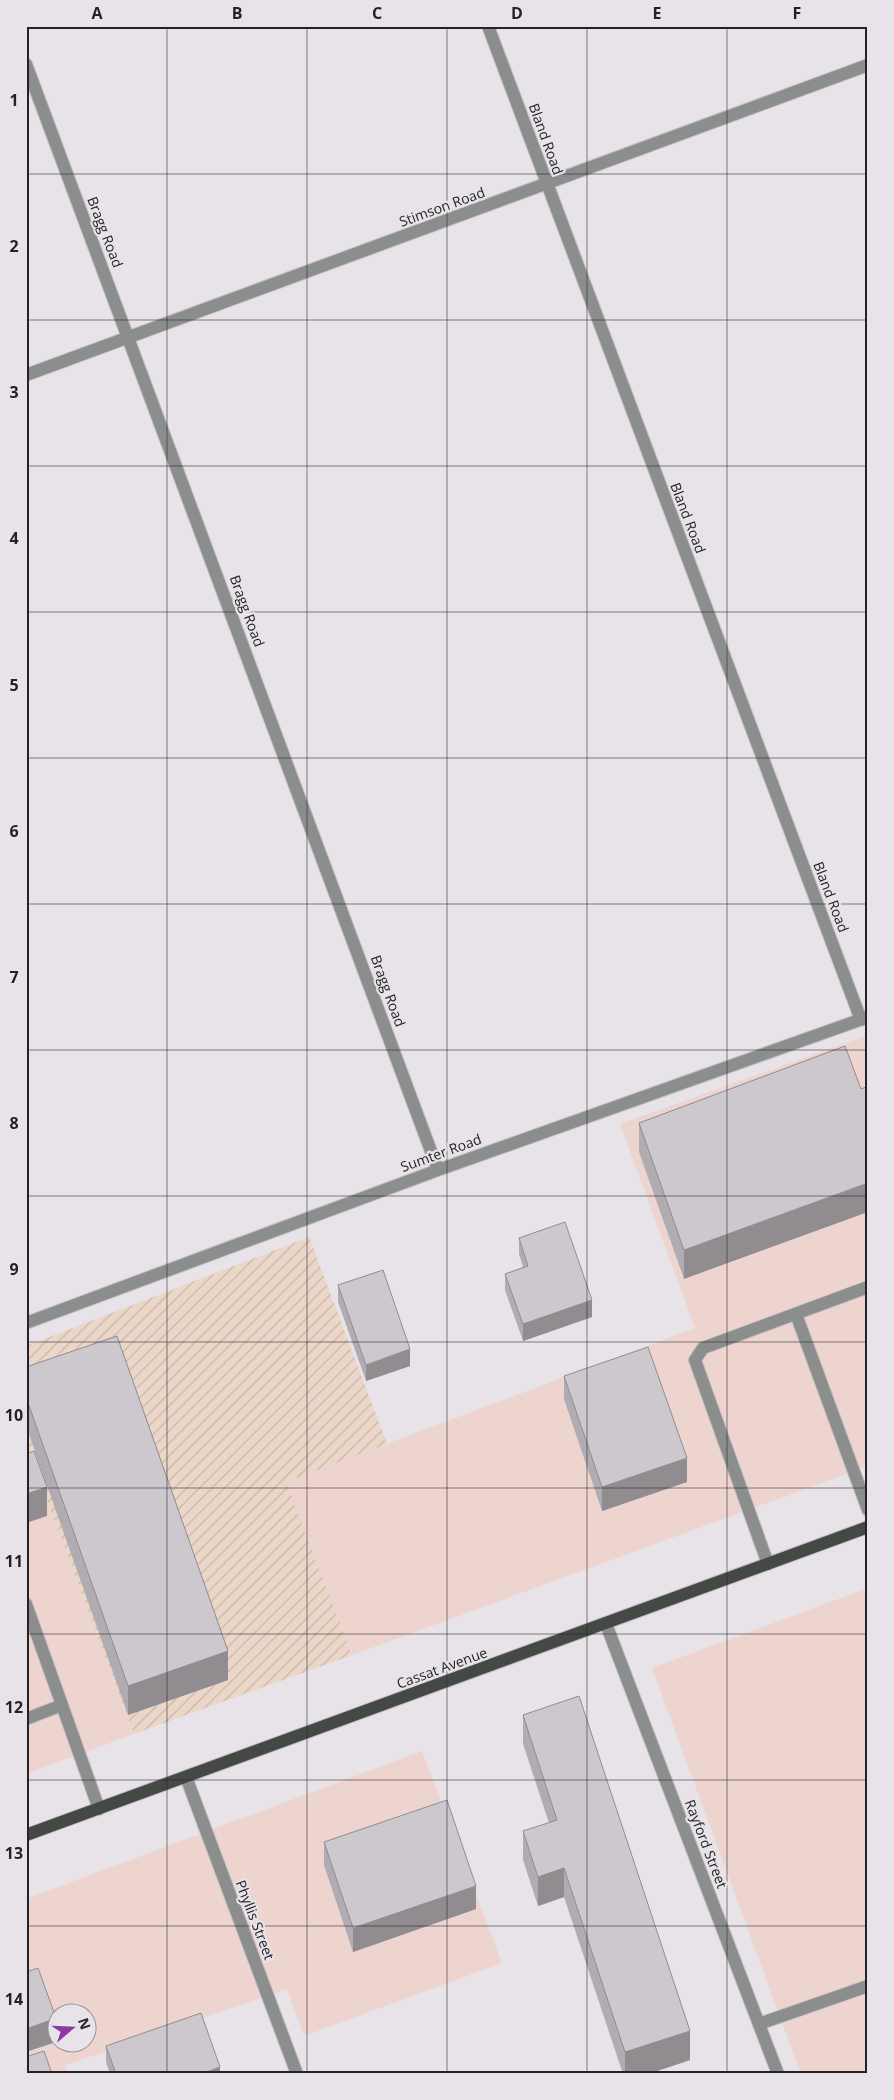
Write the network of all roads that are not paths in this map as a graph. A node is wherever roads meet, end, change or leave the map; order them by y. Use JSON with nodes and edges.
{"nodes":[{"id":1,"x":488,"y":26,"type":"edge"},
{"id":2,"x":26,"y":64,"type":"edge"},
{"id":3,"x":868,"y":66,"type":"edge"},
{"id":4,"x":547,"y":185,"type":"junction"},
{"id":5,"x":129,"y":337,"type":"junction"},
{"id":6,"x":26,"y":375,"type":"edge"},
{"id":7,"x":864,"y":1018,"type":"edge"},
{"id":8,"x":438,"y":1170,"type":"junction"},
{"id":9,"x":868,"y":1288,"type":"edge"},
{"id":10,"x":796,"y":1314,"type":"junction"},
{"id":11,"x":26,"y":1323,"type":"edge"},
{"id":12,"x":868,"y":1510,"type":"edge"},
{"id":13,"x":868,"y":1527,"type":"edge"},
{"id":14,"x":768,"y":1564,"type":"junction"},
{"id":15,"x":26,"y":1604,"type":"edge"},
{"id":16,"x":606,"y":1624,"type":"junction"},
{"id":17,"x":62,"y":1705,"type":"junction"},
{"id":18,"x":26,"y":1719,"type":"edge"},
{"id":19,"x":186,"y":1777,"type":"junction"},
{"id":20,"x":99,"y":1809,"type":"junction"},
{"id":21,"x":26,"y":1835,"type":"edge"},
{"id":22,"x":868,"y":1986,"type":"edge"},
{"id":23,"x":759,"y":2024,"type":"junction"},
{"id":24,"x":297,"y":2074,"type":"edge"},
{"id":25,"x":778,"y":2074,"type":"edge"}],
"edges":[{"from":1,"to":4,"type":"street","name":"Bland Road"},
{"from":2,"to":5,"type":"street","name":"Bragg Road"},
{"from":3,"to":4,"type":"street","name":"Stimson Road"},
{"from":4,"to":5,"type":"street","name":"Stimson Road"},
{"from":4,"to":7,"type":"street","name":"Bland Road"},
{"from":5,"to":6,"type":"street","name":"Stimson Road"},
{"from":5,"to":8,"type":"street","name":"Bragg Road"},
{"from":7,"to":8,"type":"street","name":"Sumter Road"},
{"from":8,"to":11,"type":"street","name":"Sumter Road"},
{"from":9,"to":10,"type":"street"},
{"from":10,"to":12,"type":"street"},
{"from":10,"to":14,"type":"street"},
{"from":13,"to":14,"type":"main road","name":"Cassat Avenue"},
{"from":14,"to":16,"type":"main road","name":"Cassat Avenue"},
{"from":15,"to":17,"type":"street"},
{"from":16,"to":19,"type":"main road","name":"Cassat Avenue"},
{"from":16,"to":23,"type":"street","name":"Rayford Street"},
{"from":17,"to":18,"type":"street"},
{"from":17,"to":20,"type":"street"},
{"from":19,"to":20,"type":"main road","name":"Cassat Avenue"},
{"from":19,"to":24,"type":"street","name":"Phyllis Street"},
{"from":20,"to":21,"type":"main road","name":"Cassat Avenue"},
{"from":22,"to":23,"type":"street"},
{"from":23,"to":25,"type":"street","name":"Rayford Street"}]}
